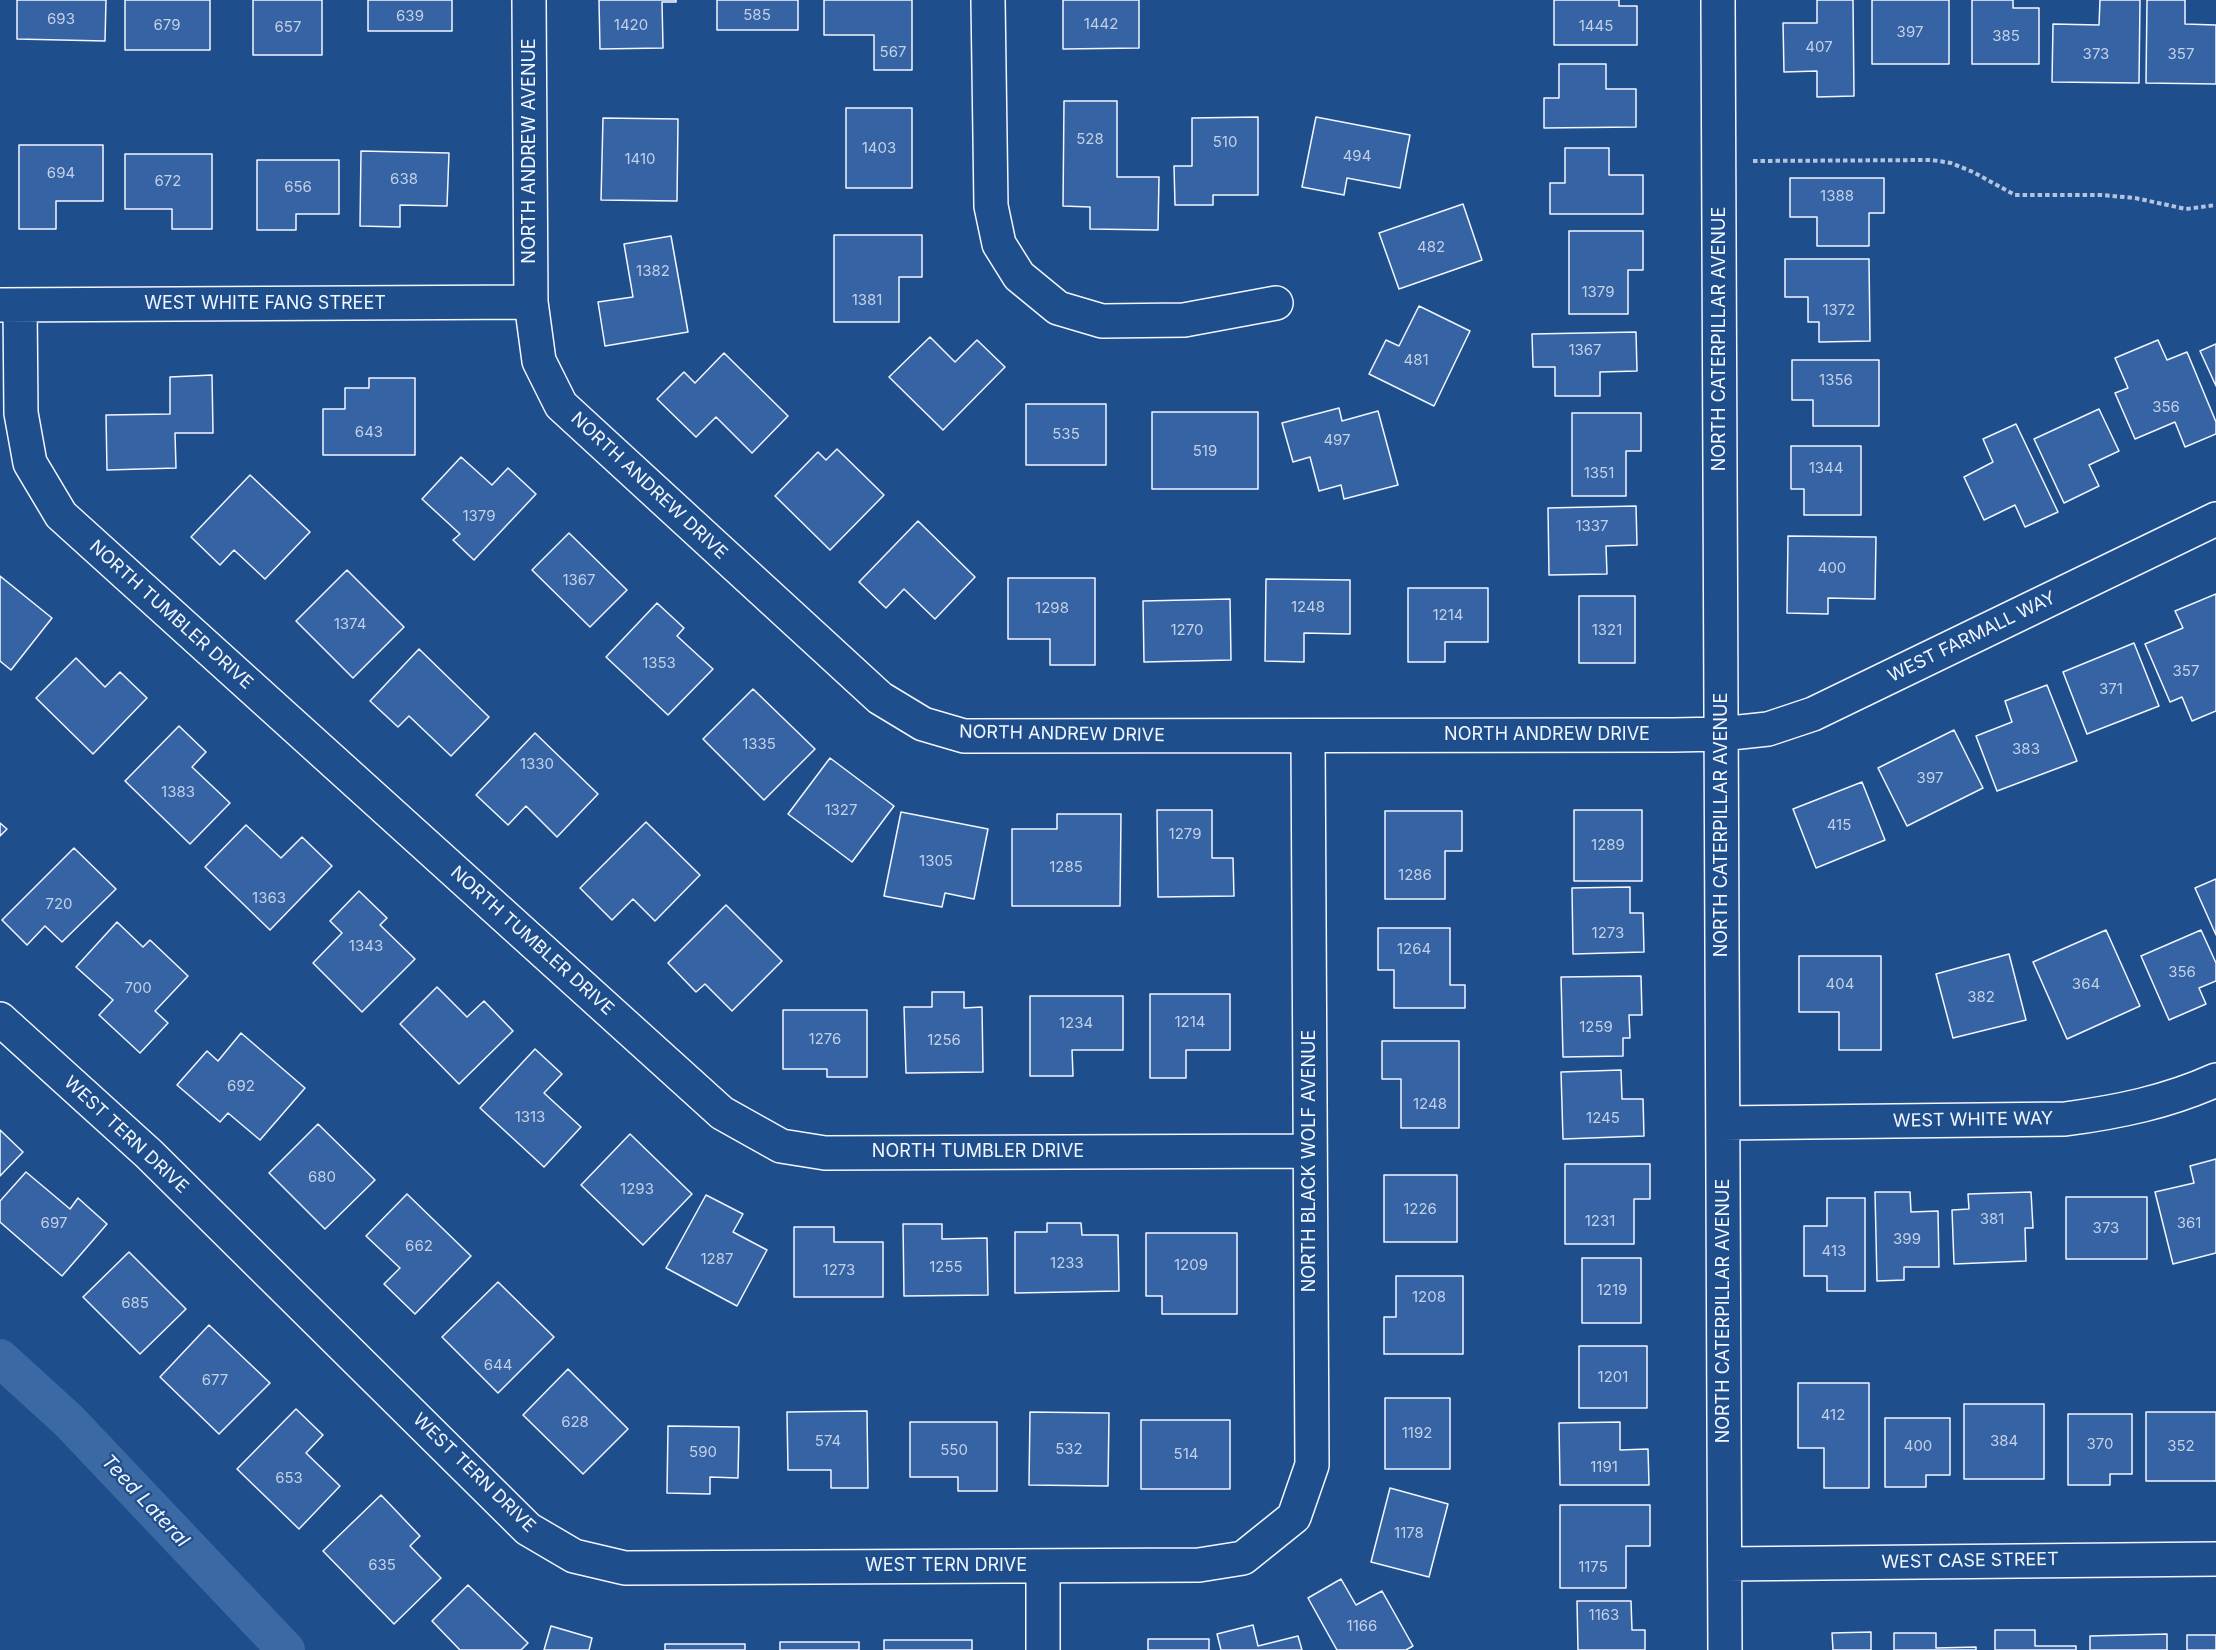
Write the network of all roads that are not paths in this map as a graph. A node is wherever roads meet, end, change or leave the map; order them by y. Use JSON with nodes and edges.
{"nodes":[{"id":1,"x":529,"y":0,"type":"edge"},
{"id":2,"x":988,"y":0,"type":"edge"},
{"id":3,"x":1718,"y":0,"type":"edge"},
{"id":4,"x":531,"y":302,"type":"junction"},
{"id":5,"x":1276,"y":303,"type":"dead end"},
{"id":6,"x":10,"y":305,"type":"edge"},
{"id":7,"x":2216,"y":519,"type":"edge"},
{"id":8,"x":1721,"y":734,"type":"junction"},
{"id":9,"x":1308,"y":736,"type":"junction"},
{"id":10,"x":0,"y":1019,"type":"edge"},
{"id":11,"x":2216,"y":1080,"type":"edge"},
{"id":12,"x":1723,"y":1123,"type":"junction"},
{"id":13,"x":1310,"y":1151,"type":"junction"},
{"id":14,"x":1243,"y":1558,"type":"joint"},
{"id":15,"x":2216,"y":1559,"type":"edge"},
{"id":16,"x":1725,"y":1564,"type":"junction"},
{"id":17,"x":1043,"y":1566,"type":"junction"},
{"id":18,"x":1043,"y":1650,"type":"edge"},
{"id":19,"x":1725,"y":1650,"type":"edge"}],
"edges":[{"from":1,"to":4,"type":"street","name":"NORTH ANDREW AVENUE"},
{"from":2,"to":5,"type":"street"},
{"from":3,"to":8,"type":"street","name":"NORTH CATERPILLAR AVENUE"},
{"from":4,"to":6,"type":"street","name":"WEST WHITE FANG STREET"},
{"from":4,"to":9,"type":"street","name":"NORTH ANDREW DRIVE"},
{"from":6,"to":13,"type":"street","name":"NORTH TUMBLER DRIVE"},
{"from":7,"to":8,"type":"street","name":"WEST FARMALL WAY"},
{"from":8,"to":9,"type":"street","name":"NORTH ANDREW DRIVE"},
{"from":8,"to":12,"type":"street","name":"NORTH CATERPILLAR AVENUE"},
{"from":9,"to":13,"type":"street","name":"NORTH BLACK WOLF AVENUE"},
{"from":10,"to":17,"type":"street","name":"WEST TERN DRIVE"},
{"from":11,"to":12,"type":"street","name":"WEST WHITE WAY"},
{"from":12,"to":16,"type":"street","name":"NORTH CATERPILLAR AVENUE"},
{"from":13,"to":14,"type":"street","name":"NORTH BLACK WOLF AVENUE"},
{"from":14,"to":17,"type":"street","name":"WEST TERN DRIVE"},
{"from":15,"to":16,"type":"street","name":"WEST CASE STREET"},
{"from":16,"to":19,"type":"street","name":"NORTH CATERPILLAR AVENUE"},
{"from":17,"to":18,"type":"street"}]}
